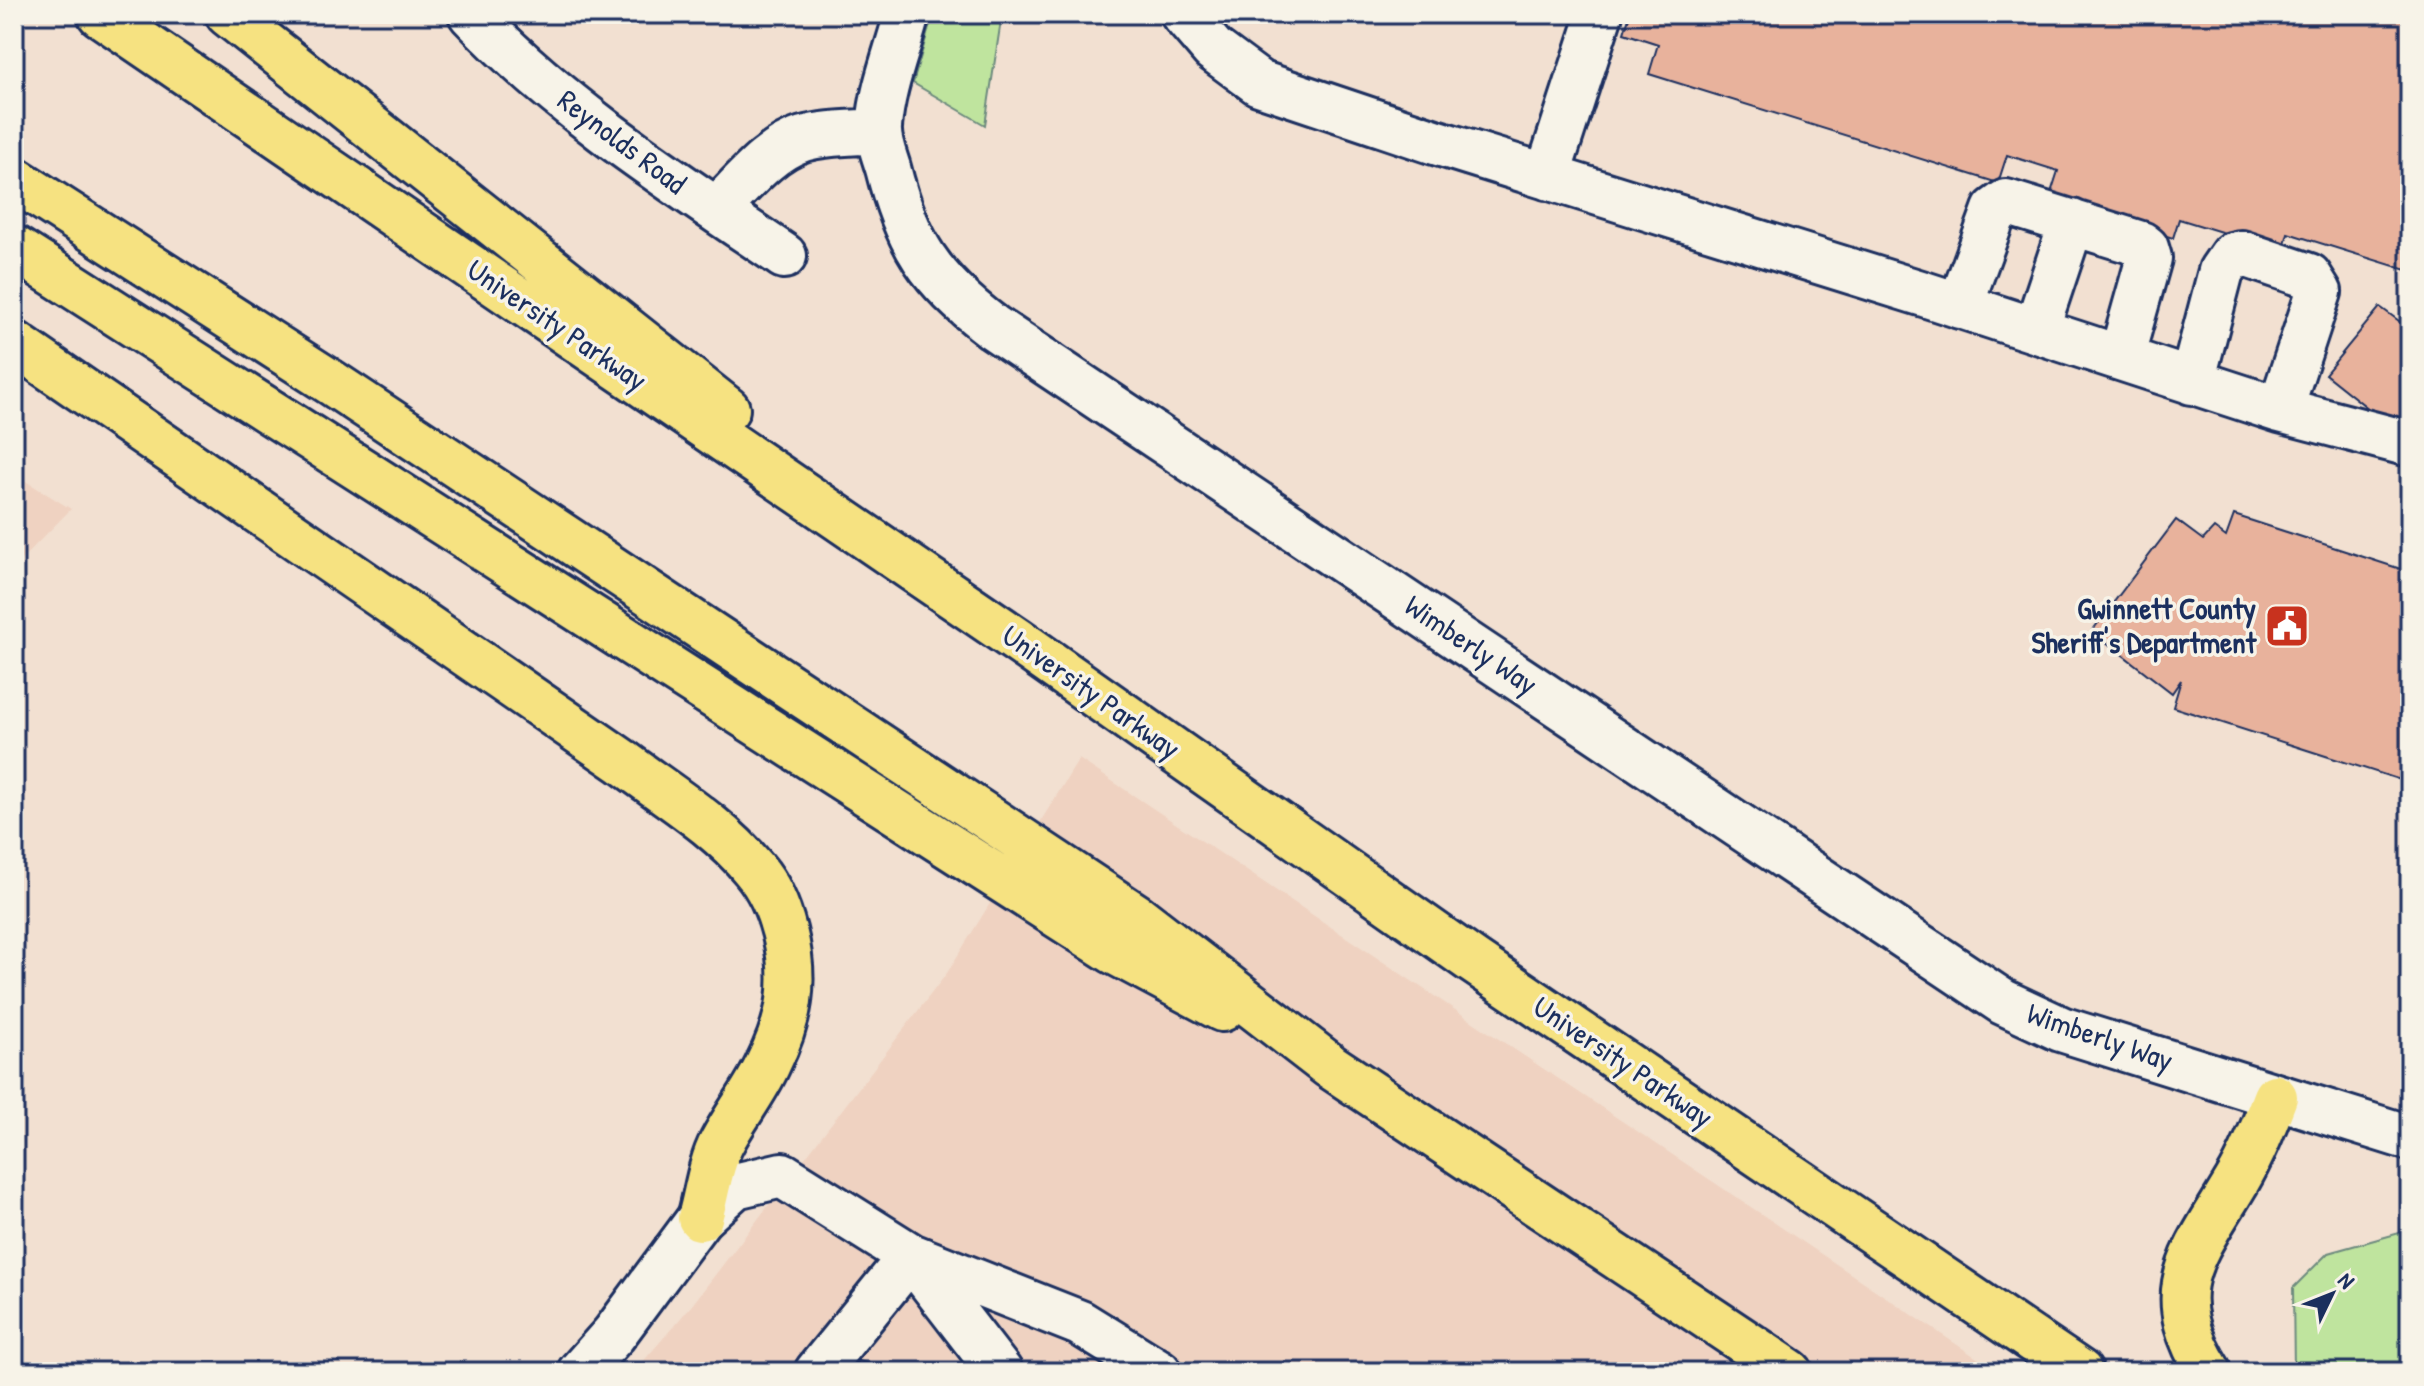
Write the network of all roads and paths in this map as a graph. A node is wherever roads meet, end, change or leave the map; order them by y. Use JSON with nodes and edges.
{"nodes":[{"id":1,"x":100,"y":14,"type":"edge"},
{"id":2,"x":228,"y":14,"type":"edge"},
{"id":3,"x":471,"y":14,"type":"edge"},
{"id":4,"x":907,"y":14,"type":"edge"},
{"id":5,"x":1183,"y":14,"type":"edge"},
{"id":6,"x":1600,"y":14,"type":"edge"},
{"id":7,"x":878,"y":131,"type":"junction"},
{"id":8,"x":1547,"y":177,"type":"junction"},
{"id":9,"x":14,"y":179,"type":"edge"},
{"id":10,"x":716,"y":210,"type":"junction"},
{"id":11,"x":2072,"y":222,"type":"junction"},
{"id":12,"x":14,"y":248,"type":"edge"},
{"id":13,"x":784,"y":256,"type":"dead end"},
{"id":14,"x":1960,"y":306,"type":"junction"},
{"id":15,"x":2036,"y":330,"type":"junction"},
{"id":16,"x":14,"y":343,"type":"edge"},
{"id":17,"x":2121,"y":358,"type":"junction"},
{"id":18,"x":2192,"y":382,"type":"junction"},
{"id":19,"x":2280,"y":410,"type":"junction"},
{"id":20,"x":2410,"y":444,"type":"edge"},
{"id":21,"x":1017,"y":640,"type":"junction"},
{"id":22,"x":1330,"y":1066,"type":"junction"},
{"id":23,"x":2275,"y":1097,"type":"junction"},
{"id":24,"x":2410,"y":1138,"type":"edge"},
{"id":25,"x":700,"y":1218,"type":"junction"},
{"id":26,"x":911,"y":1256,"type":"junction"},
{"id":27,"x":580,"y":1372,"type":"edge"},
{"id":28,"x":817,"y":1372,"type":"edge"},
{"id":29,"x":1000,"y":1372,"type":"edge"},
{"id":30,"x":1159,"y":1372,"type":"edge"},
{"id":31,"x":1790,"y":1372,"type":"edge"},
{"id":32,"x":2080,"y":1372,"type":"edge"},
{"id":33,"x":2209,"y":1372,"type":"edge"}],
"edges":[{"from":1,"to":21,"type":"highway","name":"University Parkway"},
{"from":2,"to":21,"type":"highway"},
{"from":3,"to":10,"type":"street","name":"Reynolds Road"},
{"from":4,"to":7,"type":"street","name":"Wimberly Way"},
{"from":5,"to":8,"type":"street"},
{"from":6,"to":8,"type":"street"},
{"from":7,"to":10,"type":"street"},
{"from":7,"to":23,"type":"street","name":"Wimberly Way"},
{"from":8,"to":14,"type":"street"},
{"from":9,"to":22,"type":"highway"},
{"from":10,"to":13,"type":"street","name":"Reynolds Road"},
{"from":11,"to":14,"type":"street"},
{"from":11,"to":15,"type":"street"},
{"from":11,"to":17,"type":"street"},
{"from":12,"to":22,"type":"highway"},
{"from":14,"to":15,"type":"street"},
{"from":15,"to":17,"type":"street"},
{"from":16,"to":25,"type":"highway"},
{"from":17,"to":18,"type":"street"},
{"from":18,"to":19,"type":"street"},
{"from":18,"to":19,"type":"street"},
{"from":19,"to":20,"type":"street"},
{"from":21,"to":32,"type":"highway","name":"University Parkway"},
{"from":22,"to":31,"type":"highway"},
{"from":23,"to":24,"type":"street","name":"Wimberly Way"},
{"from":23,"to":33,"type":"highway"},
{"from":25,"to":26,"type":"street"},
{"from":25,"to":27,"type":"street"},
{"from":26,"to":28,"type":"street"},
{"from":26,"to":29,"type":"street"},
{"from":26,"to":30,"type":"street"}]}
